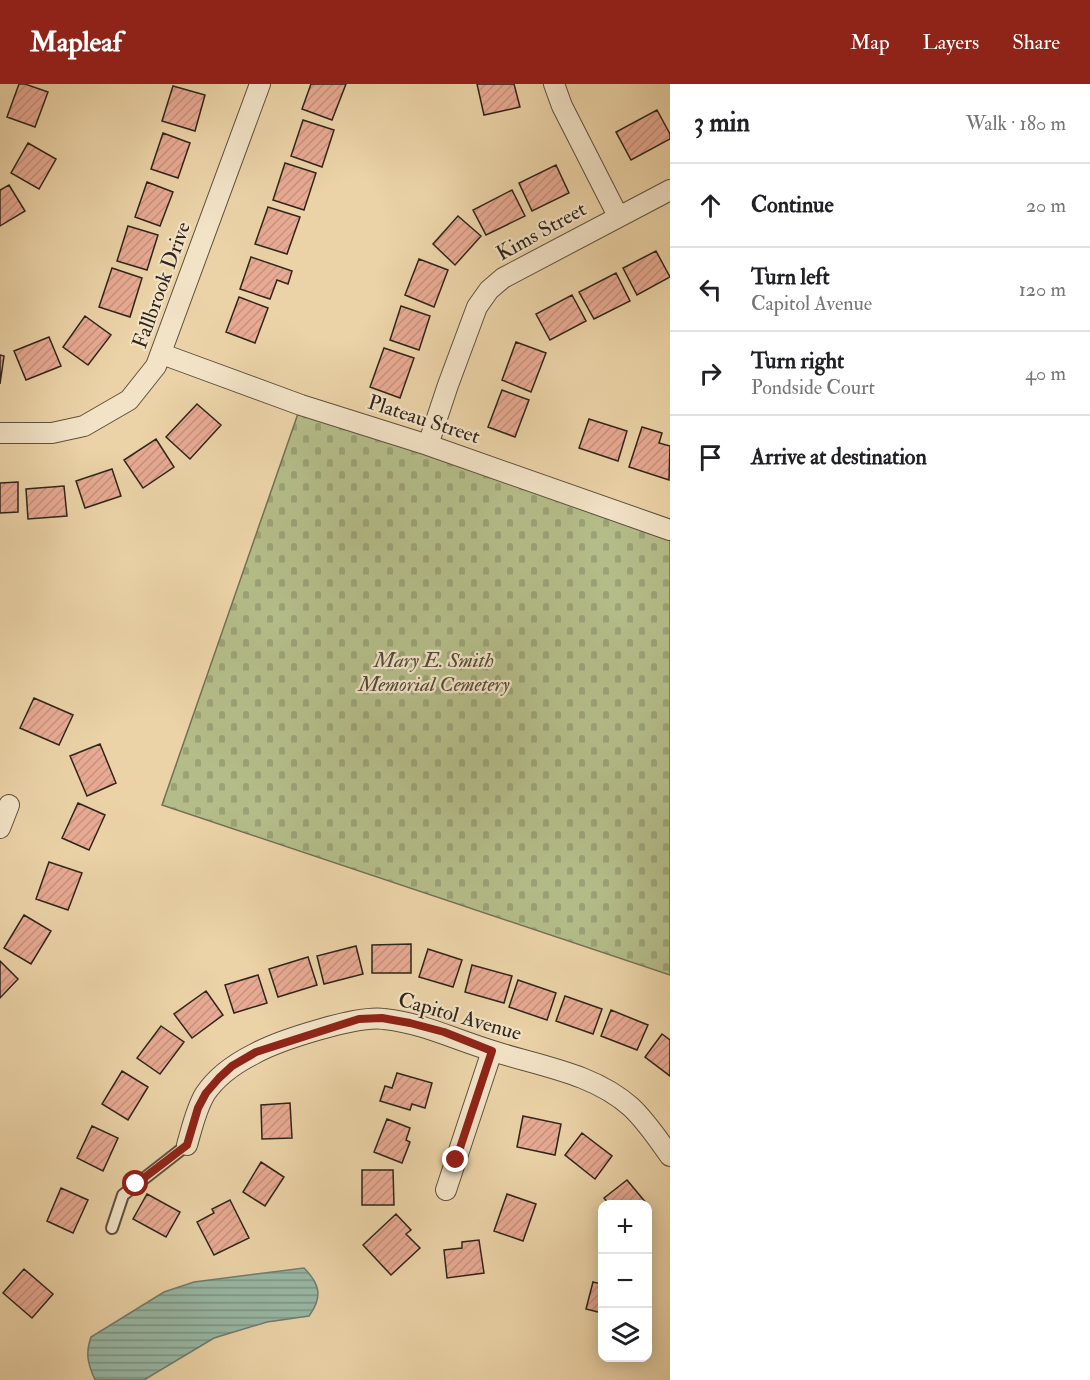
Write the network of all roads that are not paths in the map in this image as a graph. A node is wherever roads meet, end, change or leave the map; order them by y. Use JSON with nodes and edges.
{"nodes":[{"id":1,"x":260,"y":84,"type":"edge"},
{"id":2,"x":554,"y":84,"type":"edge"},
{"id":3,"x":670,"y":190,"type":"edge"},
{"id":4,"x":618,"y":216,"type":"junction"},
{"id":5,"x":162,"y":354,"type":"junction"},
{"id":6,"x":0,"y":433,"type":"edge"},
{"id":7,"x":428,"y":446,"type":"junction"},
{"id":8,"x":670,"y":530,"type":"edge"},
{"id":9,"x":9,"y":805,"type":"dead end"},
{"id":10,"x":0,"y":828,"type":"edge"},
{"id":11,"x":492,"y":1051,"type":"junction"},
{"id":12,"x":187,"y":1145,"type":"joint"},
{"id":13,"x":670,"y":1156,"type":"edge"},
{"id":14,"x":446,"y":1190,"type":"dead end"},
{"id":15,"x":112,"y":1228,"type":"dead end"}],
"edges":[{"from":1,"to":5,"type":"street","name":"Fallbrook Drive"},
{"from":2,"to":4,"type":"street"},
{"from":3,"to":4,"type":"street","name":"Kims Street"},
{"from":4,"to":7,"type":"street","name":"Kims Street"},
{"from":5,"to":6,"type":"street","name":"Fallbrook Drive"},
{"from":5,"to":7,"type":"street","name":"Plateau Street"},
{"from":7,"to":8,"type":"street","name":"Plateau Street"},
{"from":9,"to":10,"type":"street"},
{"from":11,"to":12,"type":"street","name":"Capitol Avenue"},
{"from":11,"to":13,"type":"street","name":"Capitol Avenue"},
{"from":11,"to":14,"type":"street"},
{"from":12,"to":15,"type":"lane"}]}
